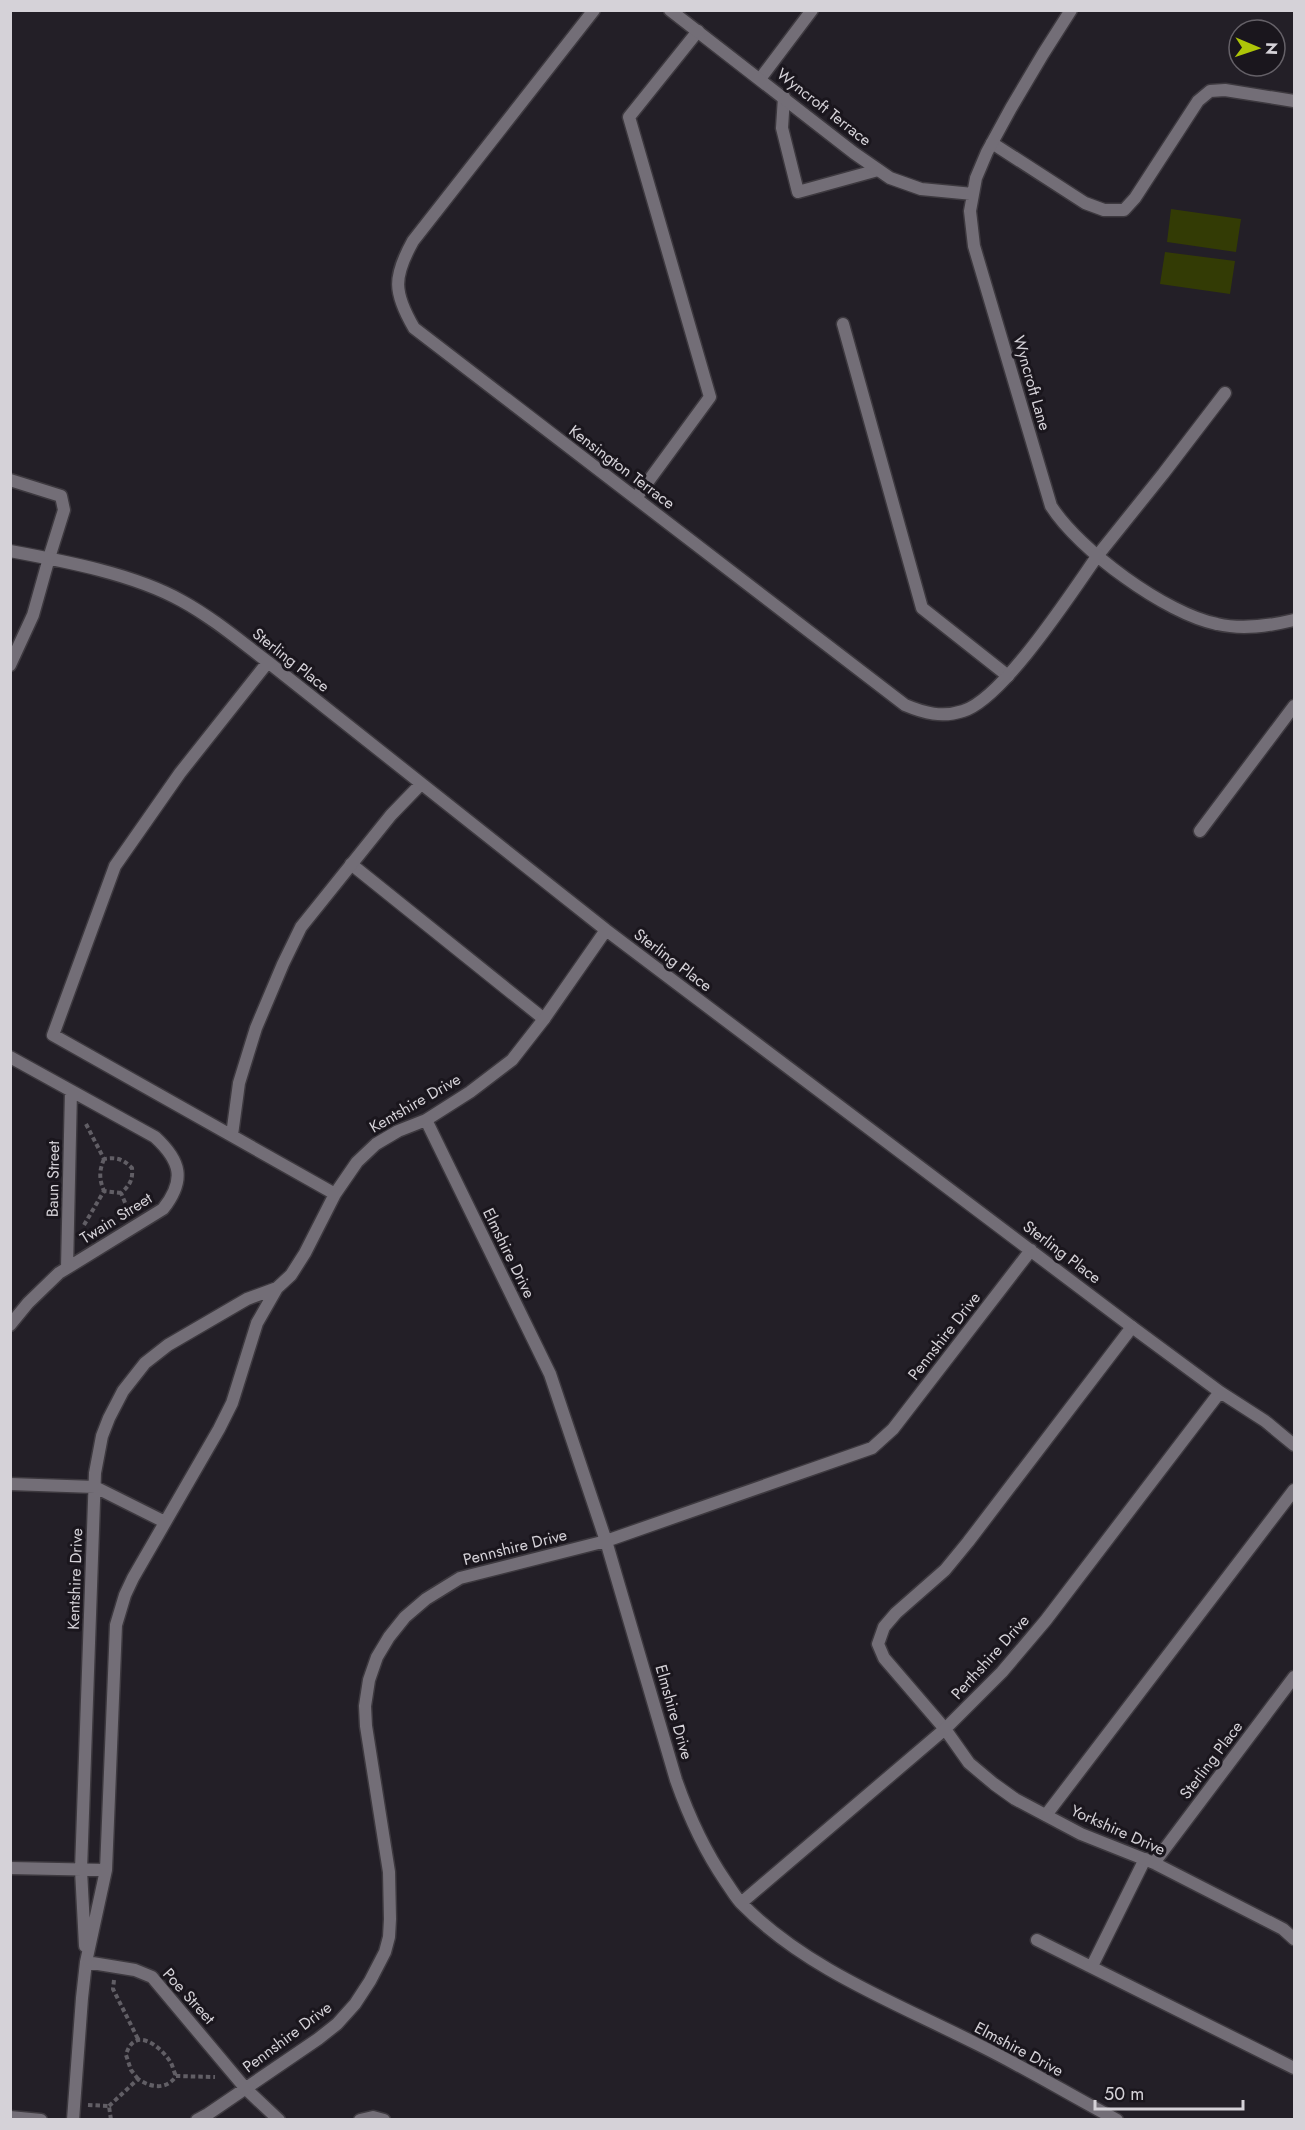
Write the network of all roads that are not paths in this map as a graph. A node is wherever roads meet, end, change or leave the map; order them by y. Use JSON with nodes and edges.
{"nodes":[{"id":1,"x":594,"y":10,"type":"edge"},
{"id":2,"x":670,"y":10,"type":"edge"},
{"id":3,"x":812,"y":10,"type":"edge"},
{"id":4,"x":1071,"y":10,"type":"edge"},
{"id":5,"x":698,"y":31,"type":"junction"},
{"id":6,"x":760,"y":79,"type":"junction"},
{"id":7,"x":784,"y":97,"type":"junction"},
{"id":8,"x":1294,"y":101,"type":"edge"},
{"id":9,"x":992,"y":143,"type":"junction"},
{"id":10,"x":878,"y":170,"type":"junction"},
{"id":11,"x":973,"y":194,"type":"junction"},
{"id":12,"x":843,"y":324,"type":"dead end"},
{"id":13,"x":1225,"y":393,"type":"dead end"},
{"id":14,"x":10,"y":480,"type":"edge"},
{"id":15,"x":636,"y":498,"type":"junction"},
{"id":16,"x":10,"y":551,"type":"edge"},
{"id":17,"x":1098,"y":555,"type":"junction"},
{"id":18,"x":49,"y":558,"type":"junction"},
{"id":19,"x":1294,"y":620,"type":"edge"},
{"id":20,"x":268,"y":662,"type":"junction"},
{"id":21,"x":10,"y":665,"type":"edge"},
{"id":22,"x":1008,"y":676,"type":"junction"},
{"id":23,"x":1294,"y":706,"type":"edge"},
{"id":24,"x":421,"y":784,"type":"junction"},
{"id":25,"x":1200,"y":831,"type":"dead end"},
{"id":26,"x":351,"y":864,"type":"junction"},
{"id":27,"x":606,"y":930,"type":"junction"},
{"id":28,"x":544,"y":1019,"type":"junction"},
{"id":29,"x":10,"y":1058,"type":"edge"},
{"id":30,"x":71,"y":1091,"type":"junction"},
{"id":31,"x":426,"y":1120,"type":"junction"},
{"id":32,"x":232,"y":1135,"type":"junction"},
{"id":33,"x":334,"y":1194,"type":"junction"},
{"id":34,"x":1031,"y":1250,"type":"junction"},
{"id":35,"x":68,"y":1268,"type":"junction"},
{"id":36,"x":277,"y":1288,"type":"junction"},
{"id":37,"x":10,"y":1325,"type":"edge"},
{"id":38,"x":1132,"y":1327,"type":"junction"},
{"id":39,"x":1220,"y":1392,"type":"junction"},
{"id":40,"x":1294,"y":1445,"type":"edge"},
{"id":41,"x":10,"y":1484,"type":"edge"},
{"id":42,"x":95,"y":1487,"type":"junction"},
{"id":43,"x":1294,"y":1490,"type":"edge"},
{"id":44,"x":165,"y":1522,"type":"junction"},
{"id":45,"x":606,"y":1540,"type":"junction"},
{"id":46,"x":1294,"y":1677,"type":"edge"},
{"id":47,"x":945,"y":1729,"type":"junction"},
{"id":48,"x":1046,"y":1815,"type":"junction"},
{"id":49,"x":1150,"y":1861,"type":"junction"},
{"id":50,"x":10,"y":1868,"type":"edge"},
{"id":51,"x":81,"y":1870,"type":"junction"},
{"id":52,"x":106,"y":1870,"type":"junction"},
{"id":53,"x":741,"y":1903,"type":"junction"},
{"id":54,"x":1294,"y":1938,"type":"edge"},
{"id":55,"x":1037,"y":1940,"type":"dead end"},
{"id":56,"x":86,"y":1962,"type":"junction"},
{"id":57,"x":1092,"y":1966,"type":"junction"},
{"id":58,"x":1294,"y":2068,"type":"edge"},
{"id":59,"x":246,"y":2089,"type":"junction"},
{"id":60,"x":10,"y":2117,"type":"edge"},
{"id":61,"x":41,"y":2120,"type":"edge"},
{"id":62,"x":73,"y":2120,"type":"edge"},
{"id":63,"x":197,"y":2120,"type":"edge"},
{"id":64,"x":279,"y":2120,"type":"edge"},
{"id":65,"x":360,"y":2120,"type":"edge"},
{"id":66,"x":384,"y":2120,"type":"edge"},
{"id":67,"x":1117,"y":2120,"type":"edge"}],
"edges":[{"from":1,"to":15,"type":"street","name":"Kensington Terrace"},
{"from":2,"to":5,"type":"street","name":"Wyncroft Terrace"},
{"from":3,"to":6,"type":"street"},
{"from":4,"to":9,"type":"street","name":"Wyncroft Lane"},
{"from":5,"to":6,"type":"street","name":"Wyncroft Terrace"},
{"from":5,"to":15,"type":"street"},
{"from":6,"to":7,"type":"street","name":"Wyncroft Terrace"},
{"from":7,"to":10,"type":"street","name":"Wyncroft Terrace"},
{"from":7,"to":10,"type":"street"},
{"from":8,"to":9,"type":"street"},
{"from":9,"to":11,"type":"street","name":"Wyncroft Lane"},
{"from":10,"to":11,"type":"street","name":"Wyncroft Terrace"},
{"from":11,"to":17,"type":"street","name":"Wyncroft Lane"},
{"from":12,"to":22,"type":"street"},
{"from":13,"to":17,"type":"street","name":"Kensington Terrace"},
{"from":14,"to":18,"type":"street"},
{"from":15,"to":22,"type":"street","name":"Kensington Terrace"},
{"from":16,"to":18,"type":"street","name":"Sterling Place"},
{"from":17,"to":19,"type":"street","name":"Wyncroft Lane"},
{"from":17,"to":22,"type":"street","name":"Kensington Terrace"},
{"from":18,"to":20,"type":"street","name":"Sterling Place"},
{"from":18,"to":21,"type":"street"},
{"from":20,"to":24,"type":"street","name":"Sterling Place"},
{"from":20,"to":32,"type":"street"},
{"from":23,"to":25,"type":"street"},
{"from":24,"to":26,"type":"street"},
{"from":24,"to":27,"type":"street","name":"Sterling Place"},
{"from":26,"to":28,"type":"street"},
{"from":26,"to":32,"type":"street"},
{"from":27,"to":28,"type":"street","name":"Kentshire Drive"},
{"from":27,"to":34,"type":"street","name":"Sterling Place"},
{"from":28,"to":31,"type":"street","name":"Kentshire Drive"},
{"from":29,"to":30,"type":"street","name":"Twain Street"},
{"from":30,"to":35,"type":"street","name":"Baun Street"},
{"from":30,"to":35,"type":"street","name":"Twain Street"},
{"from":31,"to":33,"type":"street","name":"Kentshire Drive"},
{"from":31,"to":45,"type":"street","name":"Elmshire Drive"},
{"from":32,"to":33,"type":"street"},
{"from":33,"to":36,"type":"street","name":"Kentshire Drive"},
{"from":34,"to":38,"type":"street","name":"Sterling Place"},
{"from":34,"to":45,"type":"street","name":"Pennshire Drive"},
{"from":35,"to":37,"type":"street","name":"Twain Street"},
{"from":36,"to":42,"type":"street","name":"Kentshire Drive"},
{"from":36,"to":44,"type":"street","name":"Kentshire Drive"},
{"from":38,"to":39,"type":"street","name":"Sterling Place"},
{"from":38,"to":47,"type":"street","name":"Yorkshire Drive"},
{"from":39,"to":40,"type":"street","name":"Sterling Place"},
{"from":39,"to":47,"type":"street","name":"Perthshire Drive"},
{"from":41,"to":42,"type":"street"},
{"from":42,"to":44,"type":"street"},
{"from":42,"to":51,"type":"street","name":"Kentshire Drive"},
{"from":43,"to":48,"type":"street"},
{"from":44,"to":52,"type":"street","name":"Kentshire Drive"},
{"from":45,"to":53,"type":"street","name":"Elmshire Drive"},
{"from":45,"to":59,"type":"street","name":"Pennshire Drive"},
{"from":46,"to":49,"type":"street","name":"Sterling Place"},
{"from":47,"to":48,"type":"street","name":"Yorkshire Drive"},
{"from":47,"to":53,"type":"street","name":"Perthshire Drive"},
{"from":48,"to":49,"type":"street","name":"Yorkshire Drive"},
{"from":49,"to":54,"type":"street","name":"Yorkshire Drive"},
{"from":49,"to":57,"type":"street","name":"Sterling Place"},
{"from":50,"to":51,"type":"street"},
{"from":51,"to":52,"type":"street"},
{"from":51,"to":56,"type":"street","name":"Kentshire Drive"},
{"from":52,"to":56,"type":"street","name":"Kentshire Drive"},
{"from":53,"to":67,"type":"street","name":"Elmshire Drive"},
{"from":55,"to":57,"type":"street"},
{"from":56,"to":59,"type":"street","name":"Poe Street"},
{"from":56,"to":62,"type":"street","name":"Kentshire Drive"},
{"from":57,"to":58,"type":"street"},
{"from":59,"to":63,"type":"street","name":"Pennshire Drive"},
{"from":59,"to":64,"type":"street","name":"Poe Street"},
{"from":60,"to":61,"type":"street"},
{"from":65,"to":66,"type":"street"}]}
